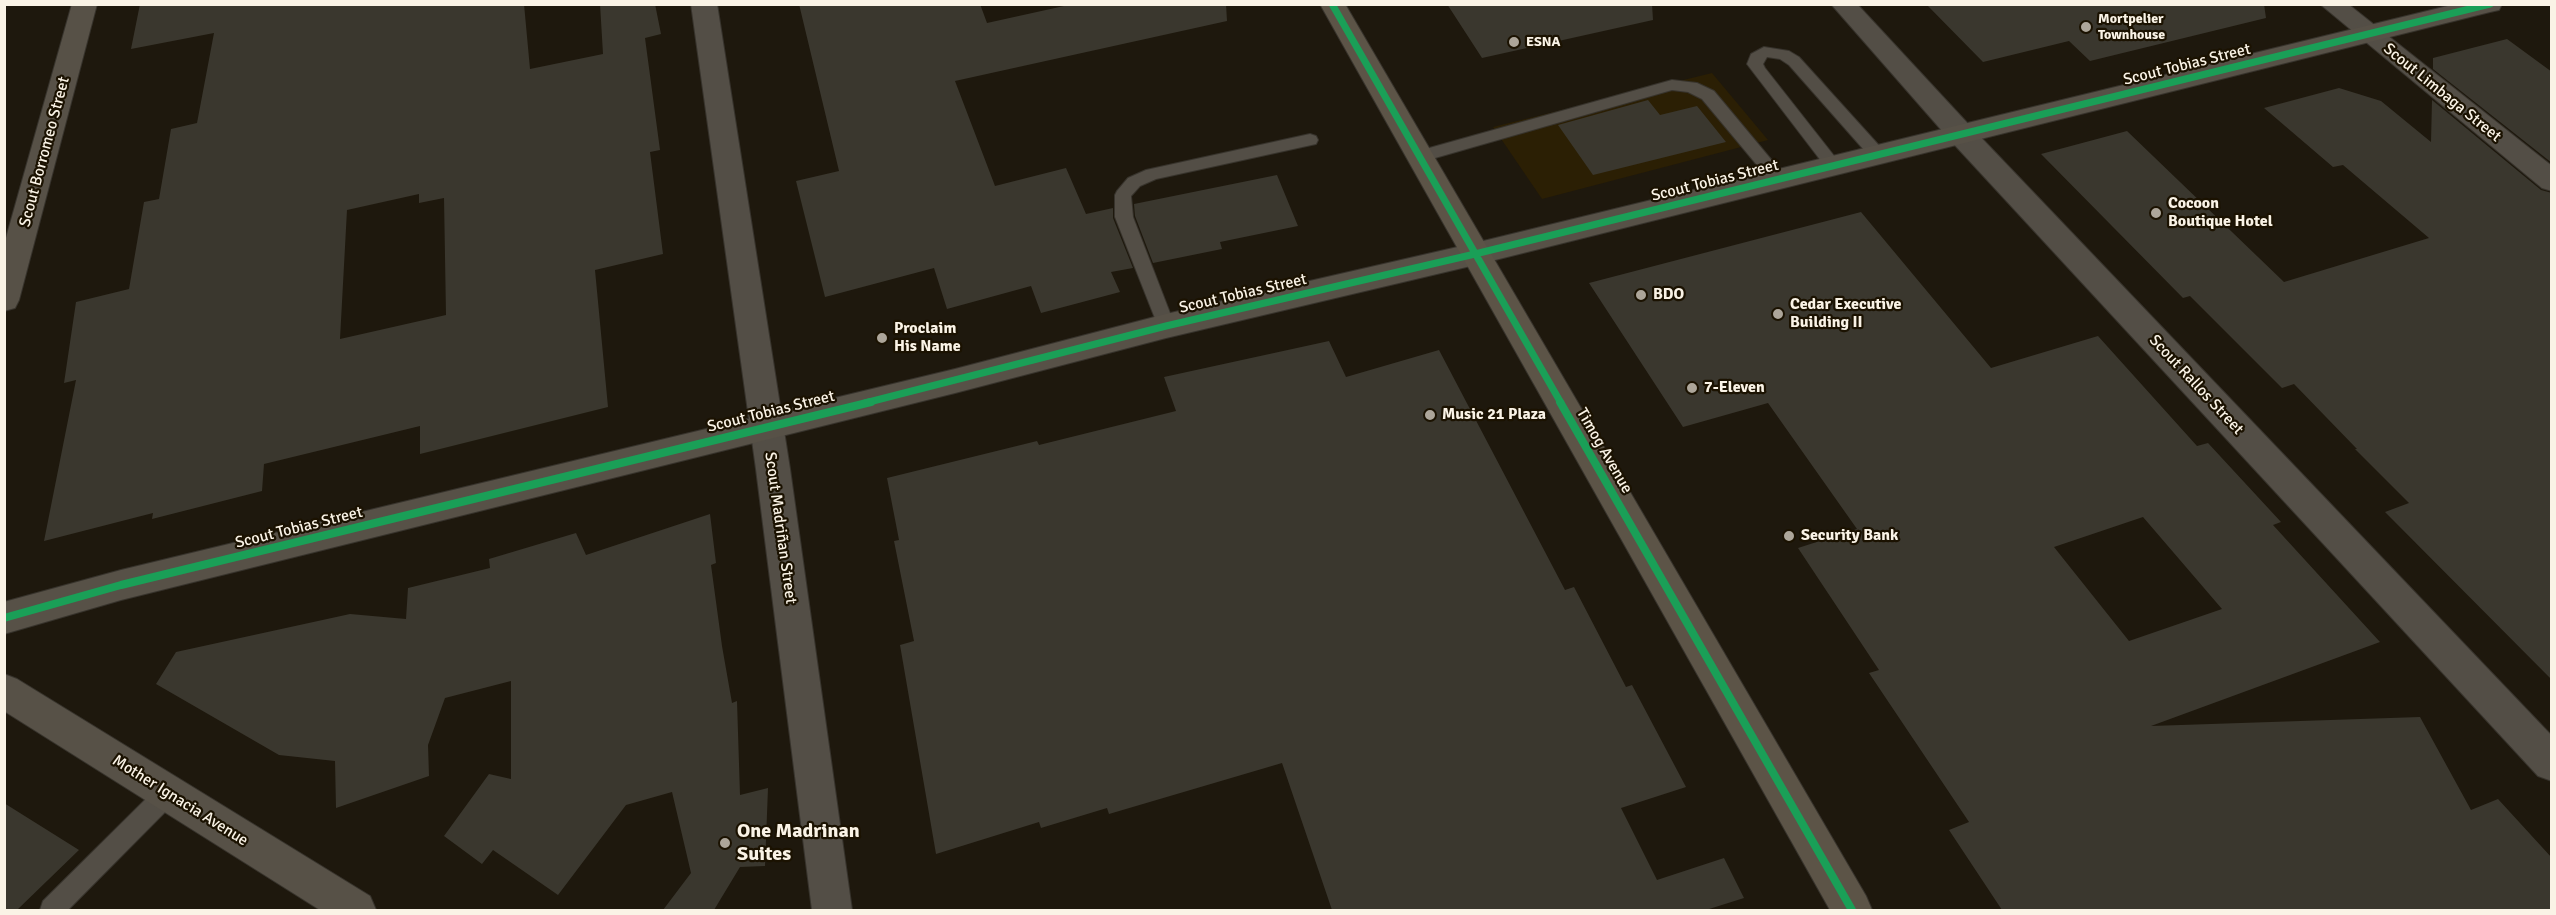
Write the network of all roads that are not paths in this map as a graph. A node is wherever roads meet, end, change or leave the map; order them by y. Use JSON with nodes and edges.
{"nodes":[{"id":1,"x":85,"y":4,"type":"edge"},
{"id":2,"x":704,"y":4,"type":"edge"},
{"id":3,"x":1332,"y":4,"type":"edge"},
{"id":4,"x":1843,"y":4,"type":"edge"},
{"id":5,"x":2332,"y":4,"type":"edge"},
{"id":6,"x":2490,"y":4,"type":"edge"},
{"id":7,"x":2369,"y":34,"type":"junction"},
{"id":8,"x":1961,"y":134,"type":"junction"},
{"id":9,"x":1310,"y":140,"type":"dead end"},
{"id":10,"x":1878,"y":155,"type":"junction"},
{"id":11,"x":1421,"y":156,"type":"junction"},
{"id":12,"x":1834,"y":165,"type":"junction"},
{"id":13,"x":1778,"y":179,"type":"junction"},
{"id":14,"x":2552,"y":181,"type":"edge"},
{"id":15,"x":1475,"y":254,"type":"junction"},
{"id":16,"x":4,"y":300,"type":"edge"},
{"id":17,"x":1166,"y":326,"type":"junction"},
{"id":18,"x":766,"y":427,"type":"junction"},
{"id":19,"x":4,"y":618,"type":"edge"},
{"id":20,"x":4,"y":691,"type":"edge"},
{"id":21,"x":2552,"y":763,"type":"edge"},
{"id":22,"x":168,"y":793,"type":"junction"},
{"id":23,"x":52,"y":910,"type":"edge"},
{"id":24,"x":356,"y":910,"type":"edge"},
{"id":25,"x":832,"y":910,"type":"edge"},
{"id":26,"x":1852,"y":910,"type":"edge"}],
"edges":[{"from":1,"to":16,"type":"street","name":"Scout Borromeo Street"},
{"from":2,"to":18,"type":"street","name":"Scout Madriñan Street"},
{"from":3,"to":11,"type":"main road","name":"Timog Avenue"},
{"from":4,"to":8,"type":"street","name":"Scout Rallos Street"},
{"from":5,"to":7,"type":"street","name":"Scout Limbaga Street"},
{"from":6,"to":7,"type":"street","name":"Scout Tobias Street"},
{"from":7,"to":8,"type":"street","name":"Scout Tobias Street"},
{"from":7,"to":14,"type":"street","name":"Scout Limbaga Street"},
{"from":8,"to":10,"type":"street","name":"Scout Tobias Street"},
{"from":8,"to":21,"type":"street","name":"Scout Rallos Street"},
{"from":9,"to":17,"type":"lane"},
{"from":10,"to":12,"type":"street","name":"Scout Tobias Street"},
{"from":10,"to":12,"type":"lane"},
{"from":11,"to":13,"type":"lane"},
{"from":11,"to":15,"type":"main road","name":"Timog Avenue"},
{"from":12,"to":13,"type":"street","name":"Scout Tobias Street"},
{"from":13,"to":15,"type":"street","name":"Scout Tobias Street"},
{"from":15,"to":17,"type":"street","name":"Scout Tobias Street"},
{"from":15,"to":26,"type":"main road","name":"Timog Avenue"},
{"from":17,"to":18,"type":"street","name":"Scout Tobias Street"},
{"from":18,"to":19,"type":"street","name":"Scout Tobias Street"},
{"from":18,"to":25,"type":"street","name":"Scout Madriñan Street"},
{"from":20,"to":22,"type":"street","name":"Mother Ignacia Avenue"},
{"from":22,"to":23,"type":"lane"},
{"from":22,"to":24,"type":"street","name":"Mother Ignacia Avenue"}]}
